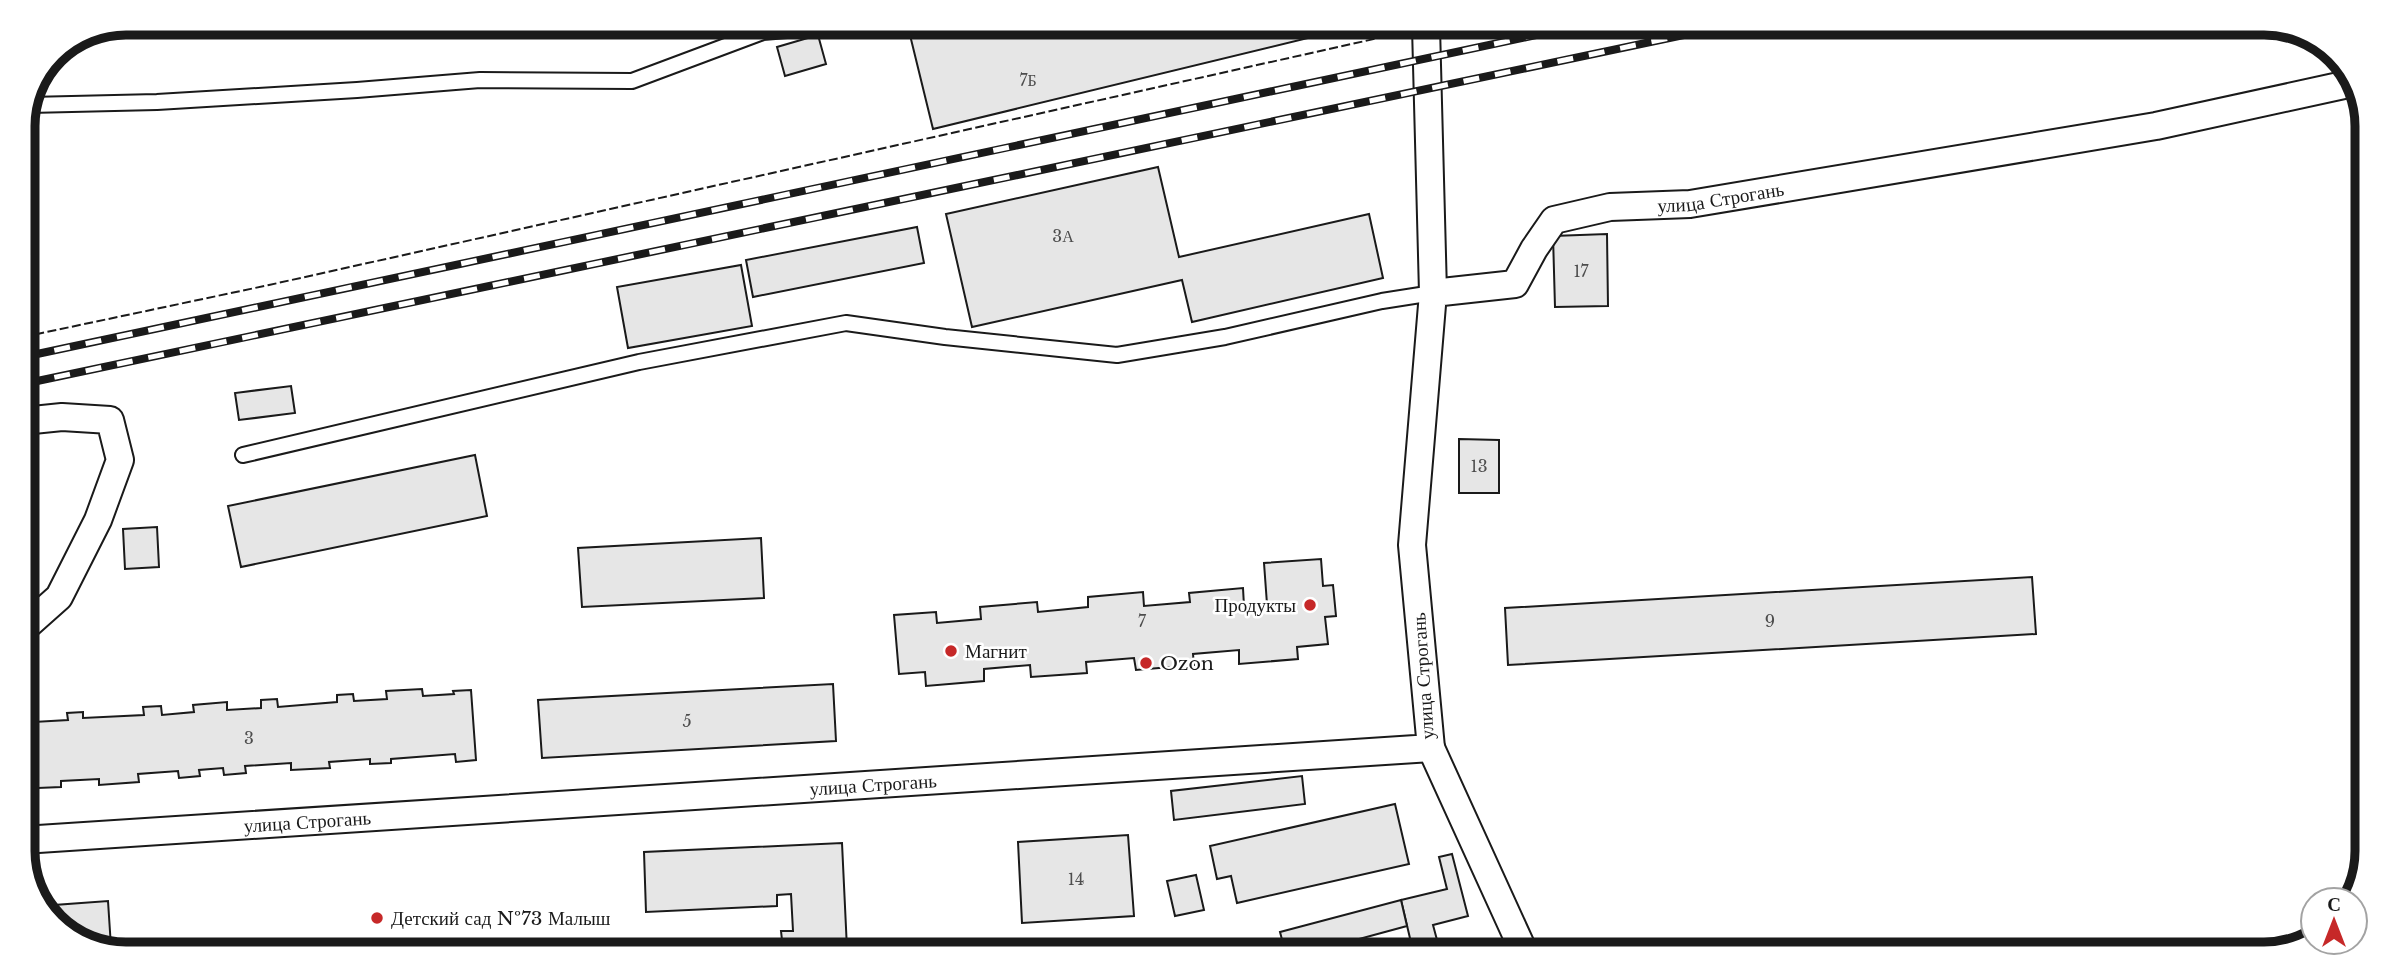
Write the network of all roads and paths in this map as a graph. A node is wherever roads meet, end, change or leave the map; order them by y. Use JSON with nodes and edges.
{"nodes":[{"id":1,"x":755,"y":35,"type":"edge"},
{"id":2,"x":1426,"y":35,"type":"edge"},
{"id":3,"x":2345,"y":85,"type":"edge"},
{"id":4,"x":38,"y":105,"type":"edge"},
{"id":5,"x":1433,"y":293,"type":"junction"},
{"id":6,"x":35,"y":420,"type":"edge"},
{"id":7,"x":243,"y":455,"type":"dead end"},
{"id":8,"x":35,"y":618,"type":"edge"},
{"id":9,"x":1431,"y":748,"type":"junction"},
{"id":10,"x":35,"y":839,"type":"edge"},
{"id":11,"x":1519,"y":942,"type":"edge"}],
"edges":[{"from":1,"to":4,"type":"lane"},
{"from":2,"to":5,"type":"street"},
{"from":3,"to":5,"type":"street","name":"улица Строгань"},
{"from":5,"to":7,"type":"lane"},
{"from":5,"to":9,"type":"street","name":"улица Строгань"},
{"from":6,"to":8,"type":"street"},
{"from":9,"to":10,"type":"street","name":"улица Строгань"},
{"from":9,"to":11,"type":"street"}]}
